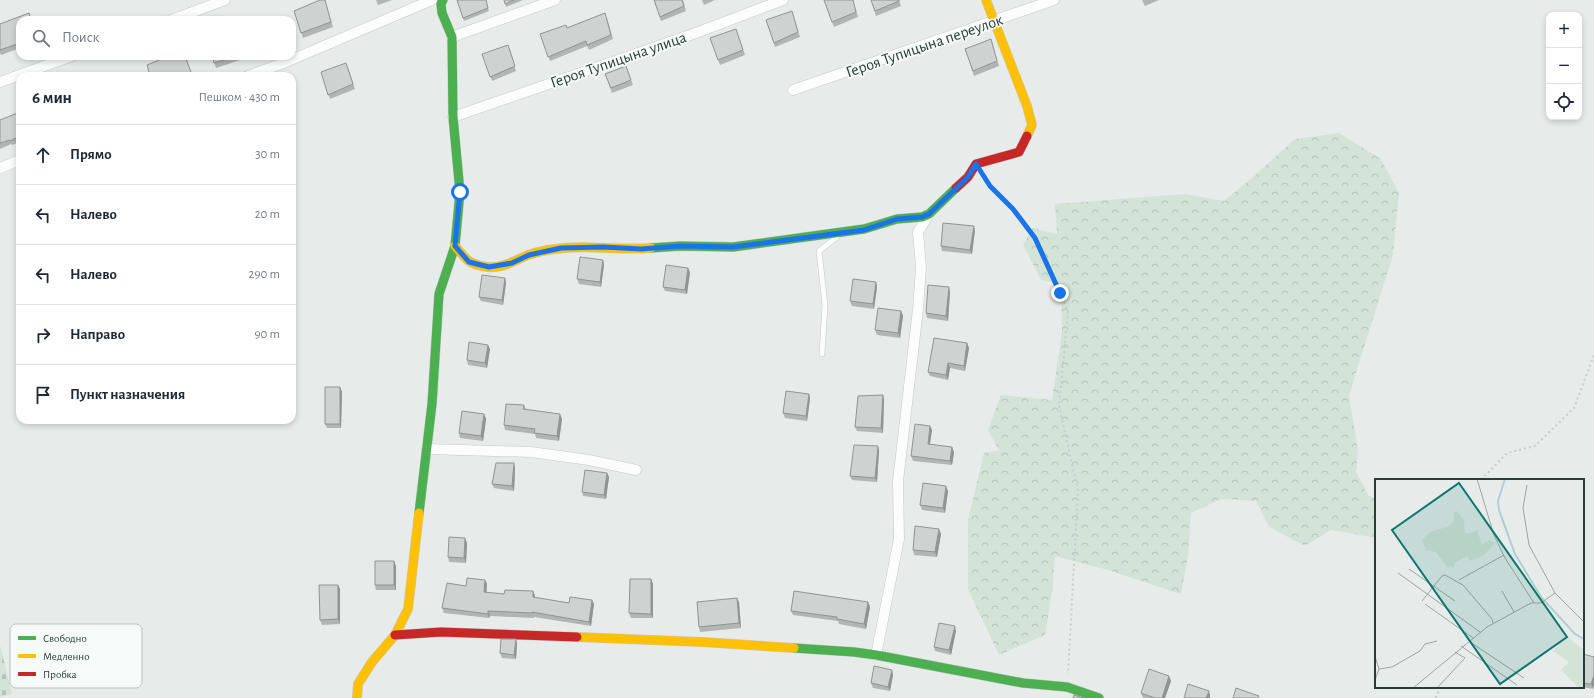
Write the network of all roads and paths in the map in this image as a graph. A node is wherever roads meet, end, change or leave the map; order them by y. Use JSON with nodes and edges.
{"nodes":[{"id":1,"x":225,"y":0,"type":"edge"},
{"id":2,"x":432,"y":0,"type":"edge"},
{"id":3,"x":443,"y":0,"type":"edge"},
{"id":4,"x":555,"y":0,"type":"edge"},
{"id":5,"x":783,"y":0,"type":"edge"},
{"id":6,"x":986,"y":0,"type":"edge"},
{"id":7,"x":1054,"y":0,"type":"edge"},
{"id":8,"x":181,"y":16,"type":"edge"},
{"id":9,"x":994,"y":22,"type":"junction"},
{"id":10,"x":452,"y":37,"type":"junction"},
{"id":11,"x":296,"y":58,"type":"edge"},
{"id":12,"x":61,"y":60,"type":"edge"},
{"id":13,"x":291,"y":60,"type":"edge"},
{"id":14,"x":28,"y":72,"type":"edge"},
{"id":15,"x":259,"y":72,"type":"edge"},
{"id":16,"x":16,"y":76,"type":"edge"},
{"id":17,"x":0,"y":82,"type":"edge"},
{"id":18,"x":793,"y":90,"type":"dead end"},
{"id":19,"x":453,"y":117,"type":"junction"},
{"id":20,"x":16,"y":162,"type":"edge"},
{"id":21,"x":976,"y":164,"type":"junction"},
{"id":22,"x":0,"y":168,"type":"edge"},
{"id":23,"x":929,"y":214,"type":"junction"},
{"id":24,"x":842,"y":233,"type":"junction"},
{"id":25,"x":455,"y":246,"type":"junction"},
{"id":26,"x":822,"y":354,"type":"dead end"},
{"id":27,"x":1594,"y":355,"type":"edge"},
{"id":28,"x":427,"y":449,"type":"junction"},
{"id":29,"x":636,"y":470,"type":"dead end"},
{"id":30,"x":1482,"y":479,"type":"edge"},
{"id":31,"x":395,"y":635,"type":"junction"},
{"id":32,"x":876,"y":655,"type":"junction"},
{"id":33,"x":1067,"y":687,"type":"junction"},
{"id":34,"x":1440,"y":688,"type":"edge"},
{"id":35,"x":358,"y":698,"type":"edge"},
{"id":36,"x":1099,"y":698,"type":"edge"},
{"id":37,"x":1436,"y":698,"type":"edge"}],
"edges":[{"from":1,"to":8,"type":"street"},
{"from":2,"to":11,"type":"street"},
{"from":3,"to":10,"type":"street"},
{"from":4,"to":10,"type":"street"},
{"from":5,"to":19,"type":"street","name":"Героя Тупицына улица"},
{"from":6,"to":9,"type":"street"},
{"from":7,"to":9,"type":"street","name":"Героя Тупицына переулок"},
{"from":9,"to":18,"type":"street","name":"Героя Тупицына переулок"},
{"from":9,"to":21,"type":"street"},
{"from":10,"to":19,"type":"street"},
{"from":12,"to":14,"type":"street"},
{"from":13,"to":15,"type":"street"},
{"from":16,"to":17,"type":"street"},
{"from":19,"to":25,"type":"street"},
{"from":20,"to":22,"type":"street"},
{"from":21,"to":23,"type":"street"},
{"from":21,"to":33,"type":"path"},
{"from":23,"to":24,"type":"street"},
{"from":23,"to":32,"type":"street"},
{"from":24,"to":25,"type":"street"},
{"from":24,"to":26,"type":"lane"},
{"from":25,"to":28,"type":"street"},
{"from":27,"to":30,"type":"path"},
{"from":28,"to":29,"type":"street"},
{"from":28,"to":31,"type":"street"},
{"from":31,"to":32,"type":"street"},
{"from":31,"to":35,"type":"street"},
{"from":32,"to":33,"type":"street"},
{"from":33,"to":36,"type":"street"},
{"from":34,"to":37,"type":"path"}]}
